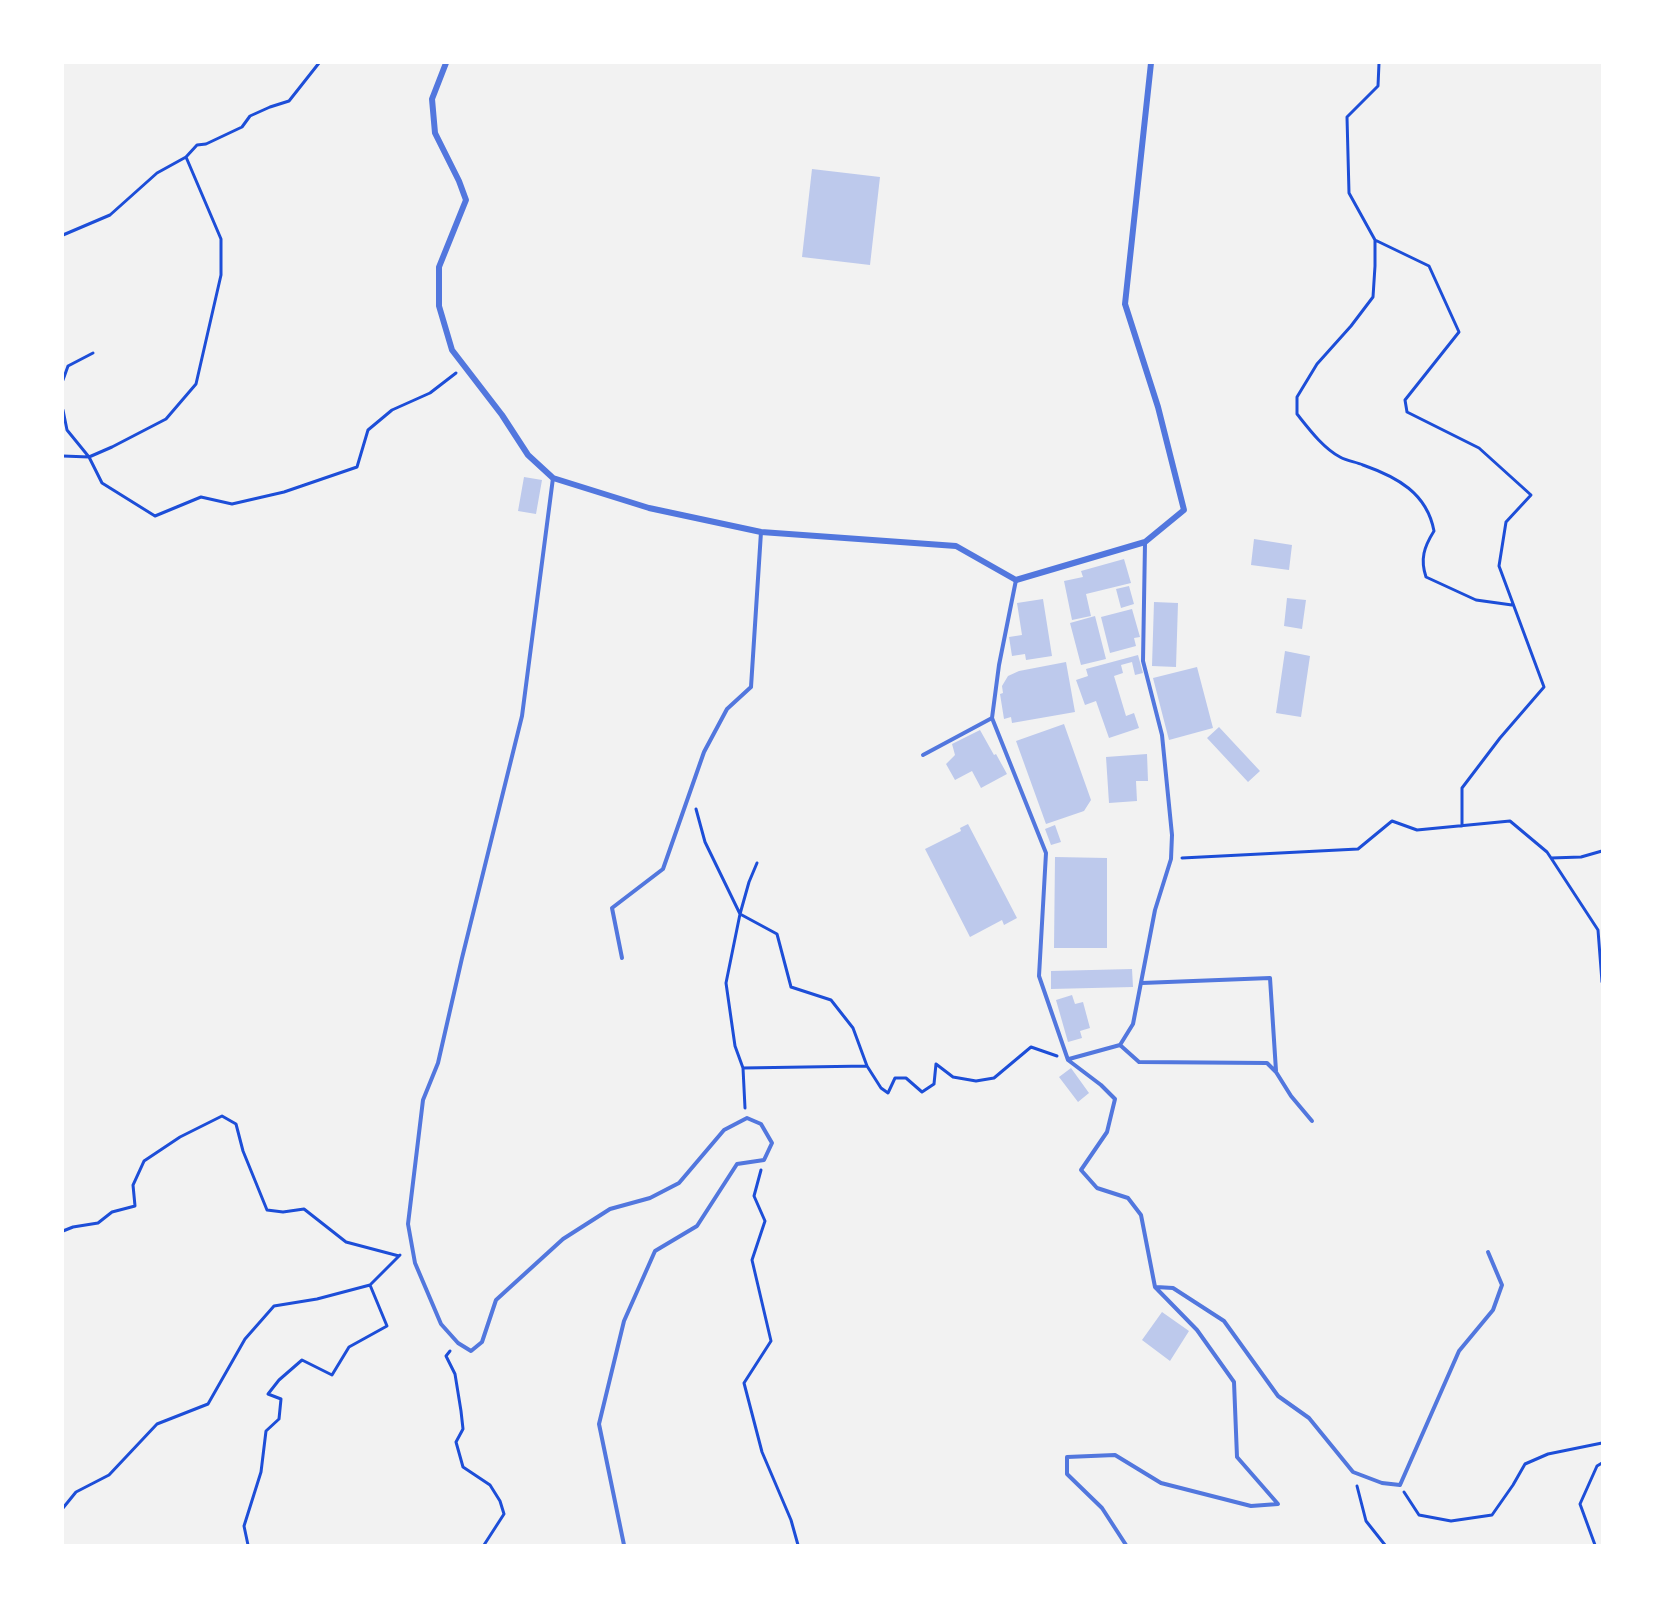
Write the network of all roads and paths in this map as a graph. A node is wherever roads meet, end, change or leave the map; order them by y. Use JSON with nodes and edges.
{"nodes":[{"id":1,"x":319,"y":63,"type":"edge"},
{"id":2,"x":446,"y":63,"type":"edge"},
{"id":3,"x":1151,"y":63,"type":"edge"},
{"id":4,"x":1378,"y":63,"type":"edge"},
{"id":5,"x":186,"y":157,"type":"junction"},
{"id":6,"x":63,"y":235,"type":"edge"},
{"id":7,"x":1375,"y":240,"type":"junction"},
{"id":8,"x":93,"y":353,"type":"dead end"},
{"id":9,"x":464,"y":366,"type":"junction"},
{"id":10,"x":63,"y":380,"type":"edge"},
{"id":11,"x":63,"y":410,"type":"edge"},
{"id":12,"x":63,"y":456,"type":"edge"},
{"id":13,"x":89,"y":457,"type":"junction"},
{"id":14,"x":553,"y":478,"type":"junction"},
{"id":15,"x":760,"y":532,"type":"junction"},
{"id":16,"x":1145,"y":542,"type":"junction"},
{"id":17,"x":1016,"y":580,"type":"junction"},
{"id":18,"x":1513,"y":605,"type":"junction"},
{"id":19,"x":992,"y":718,"type":"junction"},
{"id":20,"x":923,"y":755,"type":"dead end"},
{"id":21,"x":692,"y":790,"type":"junction"},
{"id":22,"x":1462,"y":826,"type":"junction"},
{"id":23,"x":1602,"y":851,"type":"edge"},
{"id":24,"x":1171,"y":858,"type":"junction"},
{"id":25,"x":1551,"y":858,"type":"junction"},
{"id":26,"x":758,"y":863,"type":"dead end"},
{"id":27,"x":740,"y":914,"type":"junction"},
{"id":28,"x":622,"y":958,"type":"dead end"},
{"id":29,"x":1602,"y":982,"type":"edge"},
{"id":30,"x":1142,"y":983,"type":"junction"},
{"id":31,"x":1120,"y":1045,"type":"junction"},
{"id":32,"x":1068,"y":1060,"type":"junction"},
{"id":33,"x":867,"y":1066,"type":"junction"},
{"id":34,"x":742,"y":1068,"type":"junction"},
{"id":35,"x":1276,"y":1072,"type":"junction"},
{"id":36,"x":747,"y":1118,"type":"junction"},
{"id":37,"x":1312,"y":1121,"type":"dead end"},
{"id":38,"x":764,"y":1160,"type":"junction"},
{"id":39,"x":63,"y":1232,"type":"edge"},
{"id":40,"x":412,"y":1242,"type":"junction"},
{"id":41,"x":1488,"y":1252,"type":"dead end"},
{"id":42,"x":399,"y":1256,"type":"junction"},
{"id":43,"x":370,"y":1285,"type":"junction"},
{"id":44,"x":1155,"y":1287,"type":"junction"},
{"id":45,"x":458,"y":1343,"type":"junction"},
{"id":46,"x":1602,"y":1443,"type":"edge"},
{"id":47,"x":1602,"y":1463,"type":"edge"},
{"id":48,"x":1353,"y":1472,"type":"junction"},
{"id":49,"x":1400,"y":1485,"type":"junction"},
{"id":50,"x":63,"y":1508,"type":"edge"},
{"id":51,"x":248,"y":1545,"type":"edge"},
{"id":52,"x":484,"y":1545,"type":"edge"},
{"id":53,"x":624,"y":1545,"type":"edge"},
{"id":54,"x":798,"y":1545,"type":"edge"},
{"id":55,"x":1126,"y":1545,"type":"edge"},
{"id":56,"x":1385,"y":1545,"type":"edge"},
{"id":57,"x":1595,"y":1545,"type":"edge"}],
"edges":[{"from":1,"to":5,"type":"path"},
{"from":2,"to":9,"type":"street"},
{"from":3,"to":16,"type":"street"},
{"from":4,"to":7,"type":"path"},
{"from":5,"to":6,"type":"path"},
{"from":5,"to":13,"type":"path"},
{"from":7,"to":18,"type":"path"},
{"from":7,"to":18,"type":"path"},
{"from":8,"to":10,"type":"path"},
{"from":9,"to":13,"type":"path"},
{"from":9,"to":14,"type":"street"},
{"from":11,"to":13,"type":"path"},
{"from":12,"to":13,"type":"path"},
{"from":14,"to":15,"type":"street"},
{"from":14,"to":40,"type":"lane"},
{"from":15,"to":17,"type":"street"},
{"from":15,"to":21,"type":"lane"},
{"from":16,"to":17,"type":"street"},
{"from":16,"to":24,"type":"lane"},
{"from":17,"to":19,"type":"lane"},
{"from":18,"to":22,"type":"path"},
{"from":19,"to":20,"type":"lane"},
{"from":19,"to":32,"type":"lane"},
{"from":21,"to":27,"type":"path"},
{"from":21,"to":28,"type":"lane"},
{"from":22,"to":24,"type":"path"},
{"from":22,"to":25,"type":"path"},
{"from":23,"to":25,"type":"path"},
{"from":24,"to":30,"type":"lane"},
{"from":25,"to":29,"type":"path"},
{"from":26,"to":27,"type":"path"},
{"from":27,"to":33,"type":"path"},
{"from":27,"to":34,"type":"path"},
{"from":30,"to":31,"type":"lane"},
{"from":30,"to":35,"type":"lane"},
{"from":31,"to":32,"type":"lane"},
{"from":31,"to":35,"type":"lane"},
{"from":32,"to":33,"type":"path"},
{"from":32,"to":44,"type":"lane"},
{"from":33,"to":34,"type":"path"},
{"from":34,"to":36,"type":"path"},
{"from":35,"to":37,"type":"lane"},
{"from":36,"to":38,"type":"lane"},
{"from":36,"to":45,"type":"lane"},
{"from":38,"to":53,"type":"lane"},
{"from":38,"to":54,"type":"path"},
{"from":39,"to":42,"type":"path"},
{"from":40,"to":42,"type":"path"},
{"from":40,"to":45,"type":"lane"},
{"from":41,"to":49,"type":"lane"},
{"from":42,"to":43,"type":"path"},
{"from":43,"to":50,"type":"path"},
{"from":43,"to":51,"type":"path"},
{"from":44,"to":48,"type":"lane"},
{"from":44,"to":55,"type":"lane"},
{"from":45,"to":52,"type":"path"},
{"from":46,"to":49,"type":"path"},
{"from":47,"to":57,"type":"path"},
{"from":48,"to":49,"type":"lane"},
{"from":48,"to":56,"type":"path"}]}
